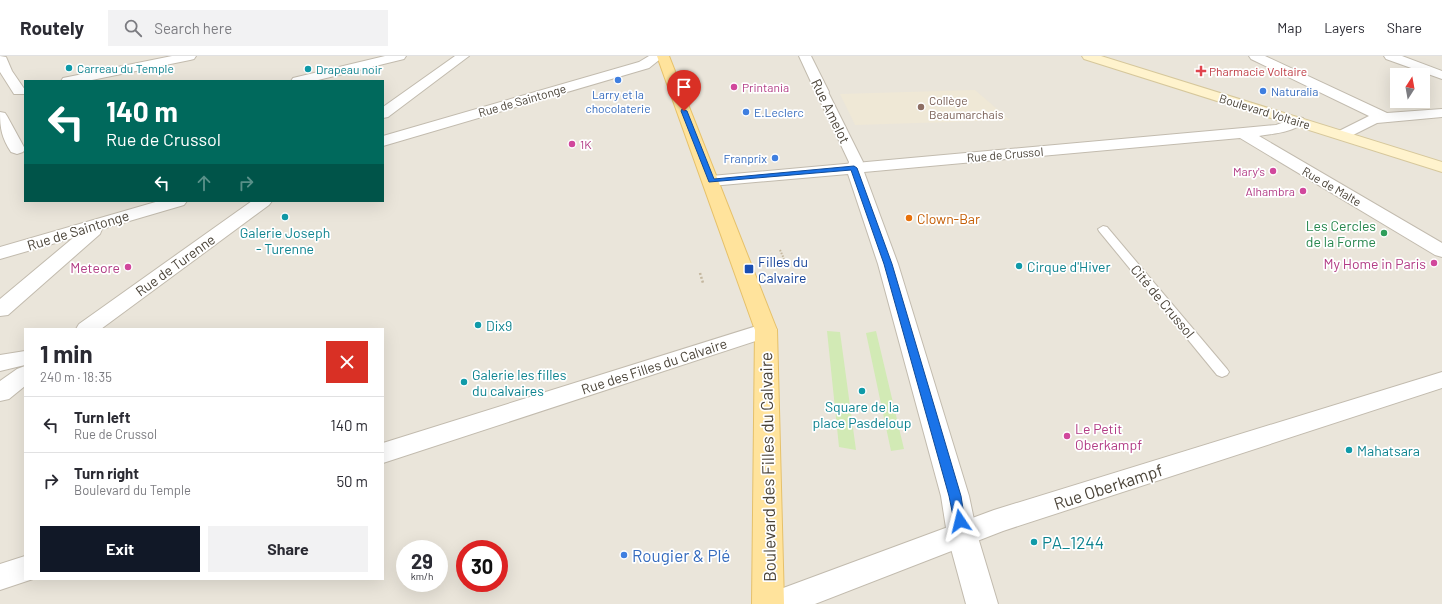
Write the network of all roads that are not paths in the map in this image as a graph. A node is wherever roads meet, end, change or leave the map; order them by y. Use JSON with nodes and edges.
{"nodes":[{"id":1,"x":190,"y":56,"type":"edge"},
{"id":2,"x":400,"y":56,"type":"edge"},
{"id":3,"x":463,"y":56,"type":"edge"},
{"id":4,"x":658,"y":56,"type":"edge"},
{"id":5,"x":663,"y":56,"type":"edge"},
{"id":6,"x":804,"y":56,"type":"edge"},
{"id":7,"x":1088,"y":56,"type":"edge"},
{"id":8,"x":1255,"y":56,"type":"edge"},
{"id":9,"x":1390,"y":56,"type":"edge"},
{"id":10,"x":0,"y":58,"type":"edge"},
{"id":11,"x":3,"y":71,"type":"edge"},
{"id":12,"x":1442,"y":75,"type":"edge"},
{"id":13,"x":73,"y":80,"type":"edge"},
{"id":14,"x":302,"y":80,"type":"edge"},
{"id":15,"x":822,"y":92,"type":"joint"},
{"id":16,"x":17,"y":93,"type":"edge"},
{"id":17,"x":384,"y":113,"type":"edge"},
{"id":18,"x":1442,"y":113,"type":"edge"},
{"id":19,"x":0,"y":116,"type":"edge"},
{"id":20,"x":1383,"y":118,"type":"junction"},
{"id":21,"x":1298,"y":121,"type":"junction"},
{"id":22,"x":1243,"y":133,"type":"junction"},
{"id":23,"x":1342,"y":135,"type":"junction"},
{"id":24,"x":384,"y":141,"type":"edge"},
{"id":25,"x":21,"y":148,"type":"edge"},
{"id":26,"x":0,"y":153,"type":"edge"},
{"id":27,"x":1442,"y":166,"type":"edge"},
{"id":28,"x":854,"y":168,"type":"junction"},
{"id":29,"x":711,"y":181,"type":"junction"},
{"id":30,"x":129,"y":202,"type":"edge"},
{"id":31,"x":175,"y":202,"type":"edge"},
{"id":32,"x":262,"y":202,"type":"edge"},
{"id":33,"x":102,"y":223,"type":"junction"},
{"id":34,"x":1103,"y":229,"type":"dead end"},
{"id":35,"x":1442,"y":251,"type":"edge"},
{"id":36,"x":0,"y":253,"type":"edge"},
{"id":37,"x":0,"y":310,"type":"edge"},
{"id":38,"x":88,"y":328,"type":"edge"},
{"id":39,"x":766,"y":330,"type":"junction"},
{"id":40,"x":24,"y":358,"type":"edge"},
{"id":41,"x":0,"y":363,"type":"edge"},
{"id":42,"x":1222,"y":372,"type":"dead end"},
{"id":43,"x":24,"y":375,"type":"edge"},
{"id":44,"x":1442,"y":380,"type":"edge"},
{"id":45,"x":0,"y":393,"type":"edge"},
{"id":46,"x":384,"y":453,"type":"edge"},
{"id":47,"x":962,"y":534,"type":"junction"},
{"id":48,"x":24,"y":569,"type":"edge"},
{"id":49,"x":0,"y":577,"type":"edge"},
{"id":50,"x":768,"y":604,"type":"edge"},
{"id":51,"x":778,"y":604,"type":"edge"},
{"id":52,"x":982,"y":604,"type":"edge"}],
"edges":[{"from":1,"to":13,"type":"street"},
{"from":2,"to":14,"type":"street"},
{"from":3,"to":17,"type":"street"},
{"from":4,"to":24,"type":"street","name":"Rue de Saintonge"},
{"from":5,"to":29,"type":"main road","name":"Boulevard des Filles du Calvaire"},
{"from":6,"to":15,"type":"street","name":"Rue Amelot"},
{"from":7,"to":21,"type":"main road","name":"Boulevard Voltaire"},
{"from":8,"to":20,"type":"street"},
{"from":9,"to":12,"type":"street"},
{"from":10,"to":11,"type":"street"},
{"from":11,"to":16,"type":"street"},
{"from":15,"to":28,"type":"street","name":"Rue Amelot"},
{"from":18,"to":20,"type":"street"},
{"from":19,"to":25,"type":"street"},
{"from":20,"to":23,"type":"street"},
{"from":21,"to":22,"type":"street","name":"Rue de Crussol"},
{"from":21,"to":23,"type":"main road","name":"Boulevard Voltaire"},
{"from":22,"to":28,"type":"street","name":"Rue de Crussol"},
{"from":22,"to":35,"type":"street","name":"Rue de Malte"},
{"from":23,"to":27,"type":"main road","name":"Boulevard Voltaire"},
{"from":25,"to":26,"type":"street"},
{"from":28,"to":29,"type":"street","name":"Rue de Crussol"},
{"from":28,"to":47,"type":"street","name":"Rue Amelot"},
{"from":29,"to":39,"type":"main road","name":"Boulevard des Filles du Calvaire"},
{"from":30,"to":33,"type":"street"},
{"from":31,"to":33,"type":"street","name":"Rue de Saintonge"},
{"from":32,"to":38,"type":"street","name":"Rue de Turenne"},
{"from":33,"to":36,"type":"street","name":"Rue de Saintonge"},
{"from":33,"to":37,"type":"street"},
{"from":34,"to":42,"type":"lane","name":"Cité de Crussol"},
{"from":39,"to":46,"type":"street","name":"Rue des Filles du Calvaire"},
{"from":39,"to":50,"type":"main road","name":"Boulevard des Filles du Calvaire"},
{"from":40,"to":41,"type":"street"},
{"from":43,"to":45,"type":"street"},
{"from":44,"to":47,"type":"street","name":"Rue Oberkampf"},
{"from":47,"to":51,"type":"street","name":"Rue Oberkampf"},
{"from":47,"to":52,"type":"street","name":"Rue Amelot"},
{"from":48,"to":49,"type":"street"}]}
